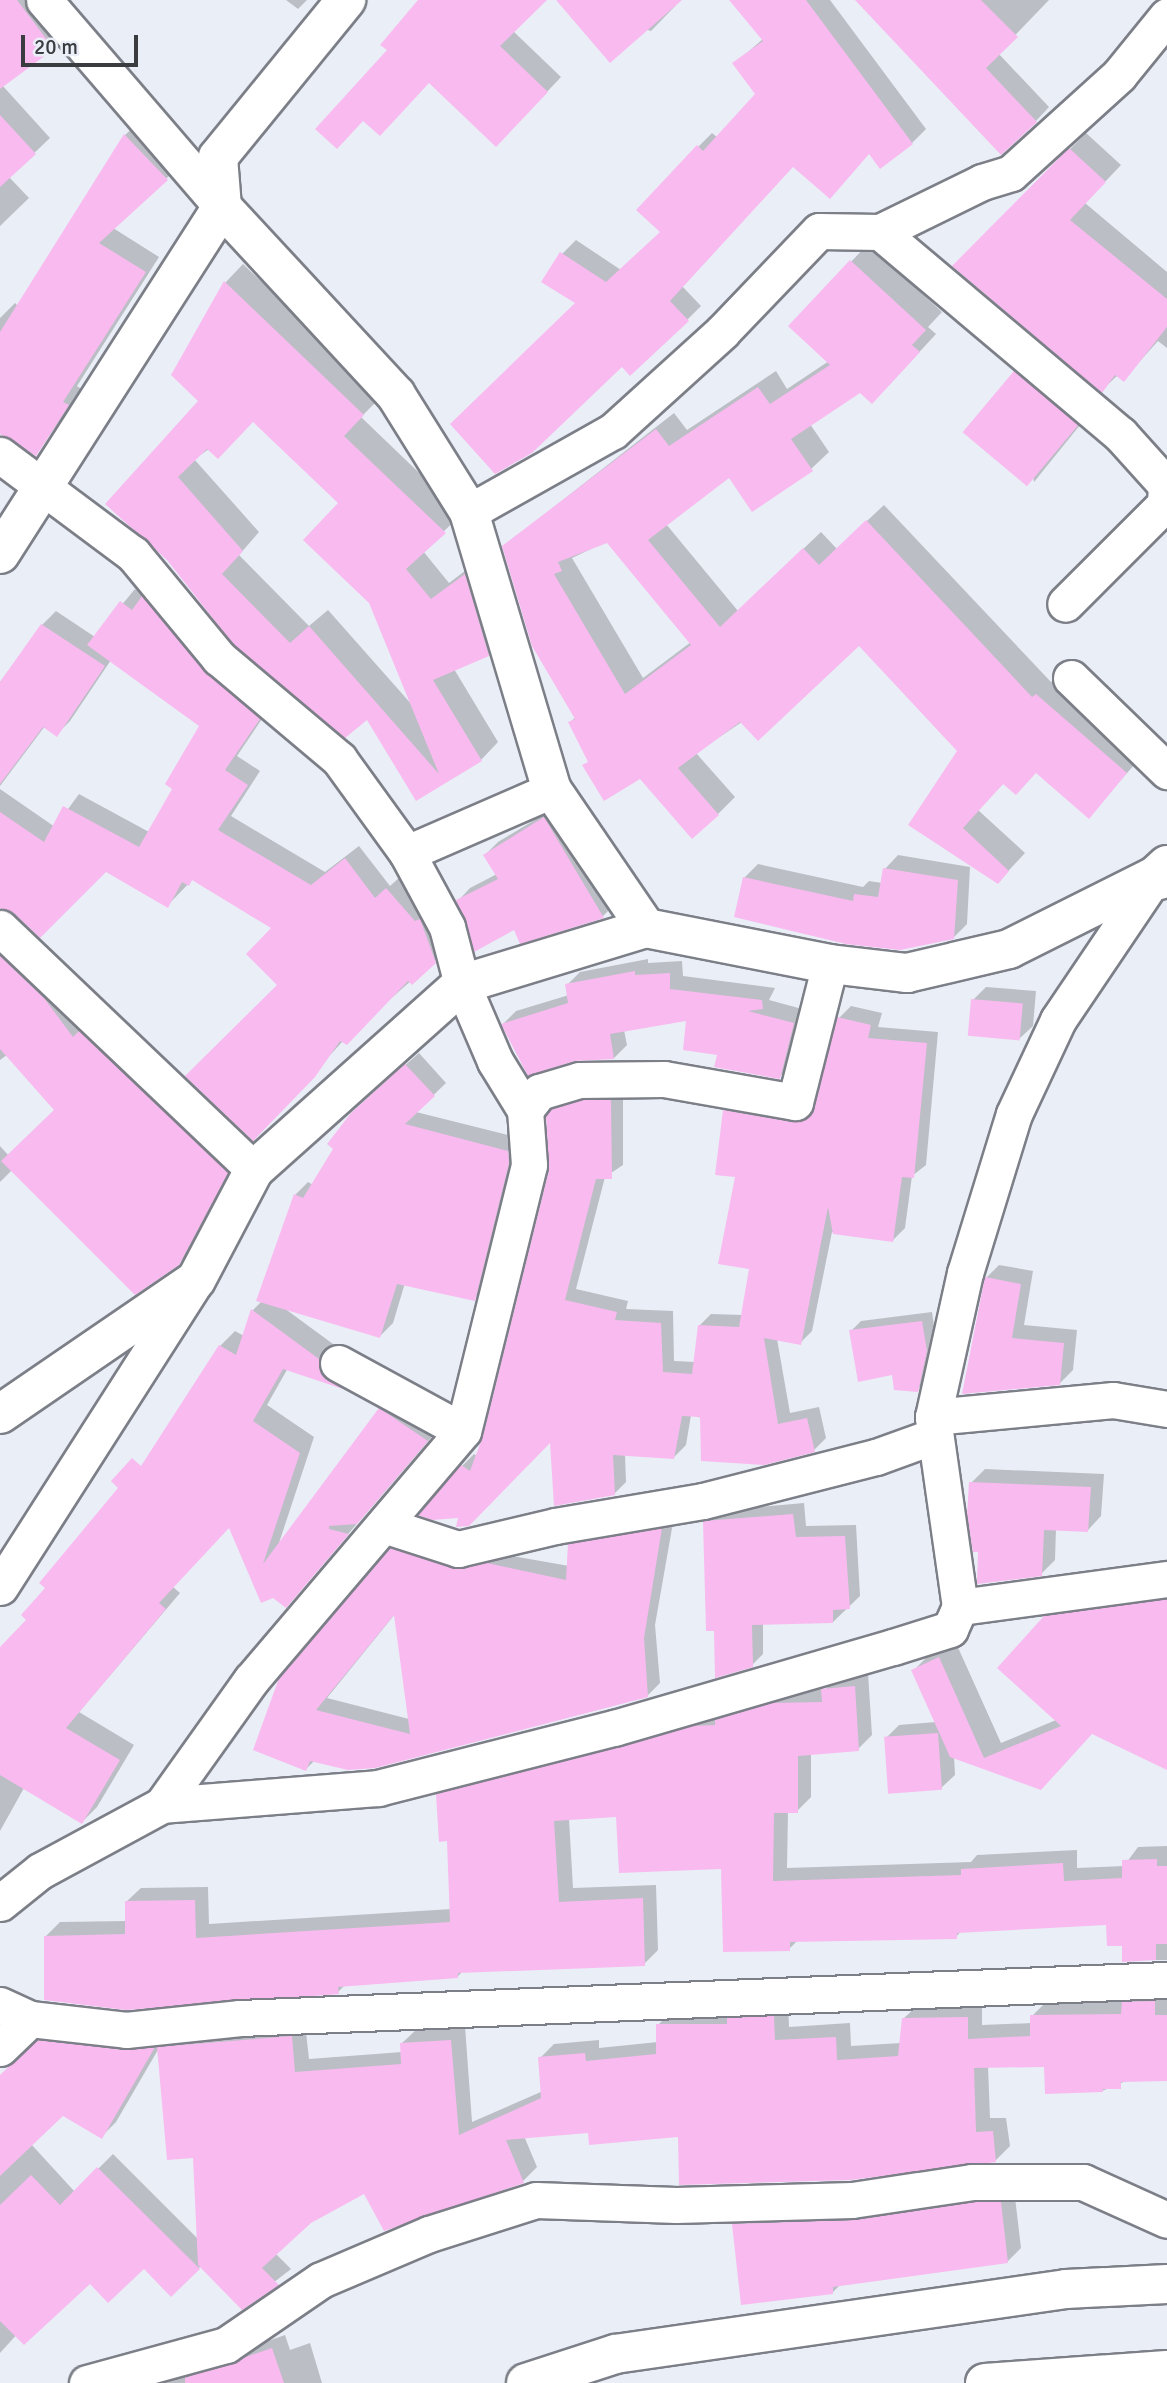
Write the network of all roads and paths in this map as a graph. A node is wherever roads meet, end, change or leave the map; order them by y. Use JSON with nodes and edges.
{"nodes":[{"id":1,"x":44,"y":0,"type":"edge"},
{"id":2,"x":346,"y":0,"type":"edge"},
{"id":3,"x":1167,"y":16,"type":"edge"},
{"id":4,"x":222,"y":207,"type":"junction"},
{"id":5,"x":880,"y":232,"type":"junction"},
{"id":6,"x":0,"y":455,"type":"edge"},
{"id":7,"x":44,"y":485,"type":"junction"},
{"id":8,"x":469,"y":512,"type":"junction"},
{"id":9,"x":0,"y":554,"type":"edge"},
{"id":10,"x":1065,"y":604,"type":"dead end"},
{"id":11,"x":1071,"y":678,"type":"dead end"},
{"id":12,"x":1167,"y":771,"type":"edge"},
{"id":13,"x":552,"y":790,"type":"junction"},
{"id":14,"x":407,"y":853,"type":"junction"},
{"id":15,"x":1163,"y":876,"type":"edge"},
{"id":16,"x":0,"y":928,"type":"edge"},
{"id":17,"x":646,"y":928,"type":"junction"},
{"id":18,"x":830,"y":964,"type":"junction"},
{"id":19,"x":462,"y":984,"type":"junction"},
{"id":20,"x":525,"y":1110,"type":"junction"},
{"id":21,"x":254,"y":1170,"type":"junction"},
{"id":22,"x":196,"y":1280,"type":"junction"},
{"id":23,"x":338,"y":1363,"type":"dead end"},
{"id":24,"x":1167,"y":1409,"type":"edge"},
{"id":25,"x":0,"y":1414,"type":"edge"},
{"id":26,"x":934,"y":1427,"type":"junction"},
{"id":27,"x":463,"y":1432,"type":"junction"},
{"id":28,"x":387,"y":1526,"type":"junction"},
{"id":29,"x":1167,"y":1579,"type":"edge"},
{"id":30,"x":0,"y":1587,"type":"edge"},
{"id":31,"x":960,"y":1607,"type":"junction"},
{"id":32,"x":162,"y":1805,"type":"junction"},
{"id":33,"x":0,"y":1903,"type":"edge"},
{"id":34,"x":1167,"y":1980,"type":"edge"},
{"id":35,"x":15,"y":2012,"type":"edge"},
{"id":36,"x":0,"y":2048,"type":"edge"},
{"id":37,"x":1167,"y":2220,"type":"edge"},
{"id":38,"x":1167,"y":2284,"type":"edge"},
{"id":39,"x":1167,"y":2370,"type":"edge"},
{"id":40,"x":86,"y":2383,"type":"edge"},
{"id":41,"x":526,"y":2383,"type":"edge"},
{"id":42,"x":985,"y":2383,"type":"edge"}],
"edges":[{"from":1,"to":4,"type":"street"},
{"from":2,"to":4,"type":"street"},
{"from":3,"to":5,"type":"street"},
{"from":4,"to":7,"type":"street"},
{"from":4,"to":8,"type":"street"},
{"from":5,"to":8,"type":"street"},
{"from":5,"to":10,"type":"street"},
{"from":6,"to":7,"type":"street"},
{"from":7,"to":9,"type":"street"},
{"from":7,"to":14,"type":"street"},
{"from":8,"to":13,"type":"street"},
{"from":11,"to":12,"type":"street"},
{"from":13,"to":14,"type":"street"},
{"from":13,"to":17,"type":"street"},
{"from":14,"to":19,"type":"street"},
{"from":15,"to":18,"type":"street"},
{"from":15,"to":26,"type":"street"},
{"from":16,"to":21,"type":"street"},
{"from":17,"to":18,"type":"street"},
{"from":17,"to":19,"type":"street"},
{"from":18,"to":20,"type":"street"},
{"from":19,"to":20,"type":"street"},
{"from":19,"to":21,"type":"street"},
{"from":20,"to":27,"type":"street"},
{"from":21,"to":22,"type":"street"},
{"from":22,"to":25,"type":"street"},
{"from":22,"to":30,"type":"street"},
{"from":23,"to":27,"type":"street"},
{"from":24,"to":26,"type":"street"},
{"from":26,"to":28,"type":"street"},
{"from":26,"to":31,"type":"street"},
{"from":27,"to":28,"type":"street"},
{"from":28,"to":32,"type":"street"},
{"from":29,"to":31,"type":"street"},
{"from":31,"to":32,"type":"street"},
{"from":32,"to":33,"type":"street"},
{"from":34,"to":35,"type":"street"},
{"from":35,"to":36,"type":"street"},
{"from":37,"to":40,"type":"street"},
{"from":38,"to":41,"type":"street"},
{"from":39,"to":42,"type":"street"}]}
